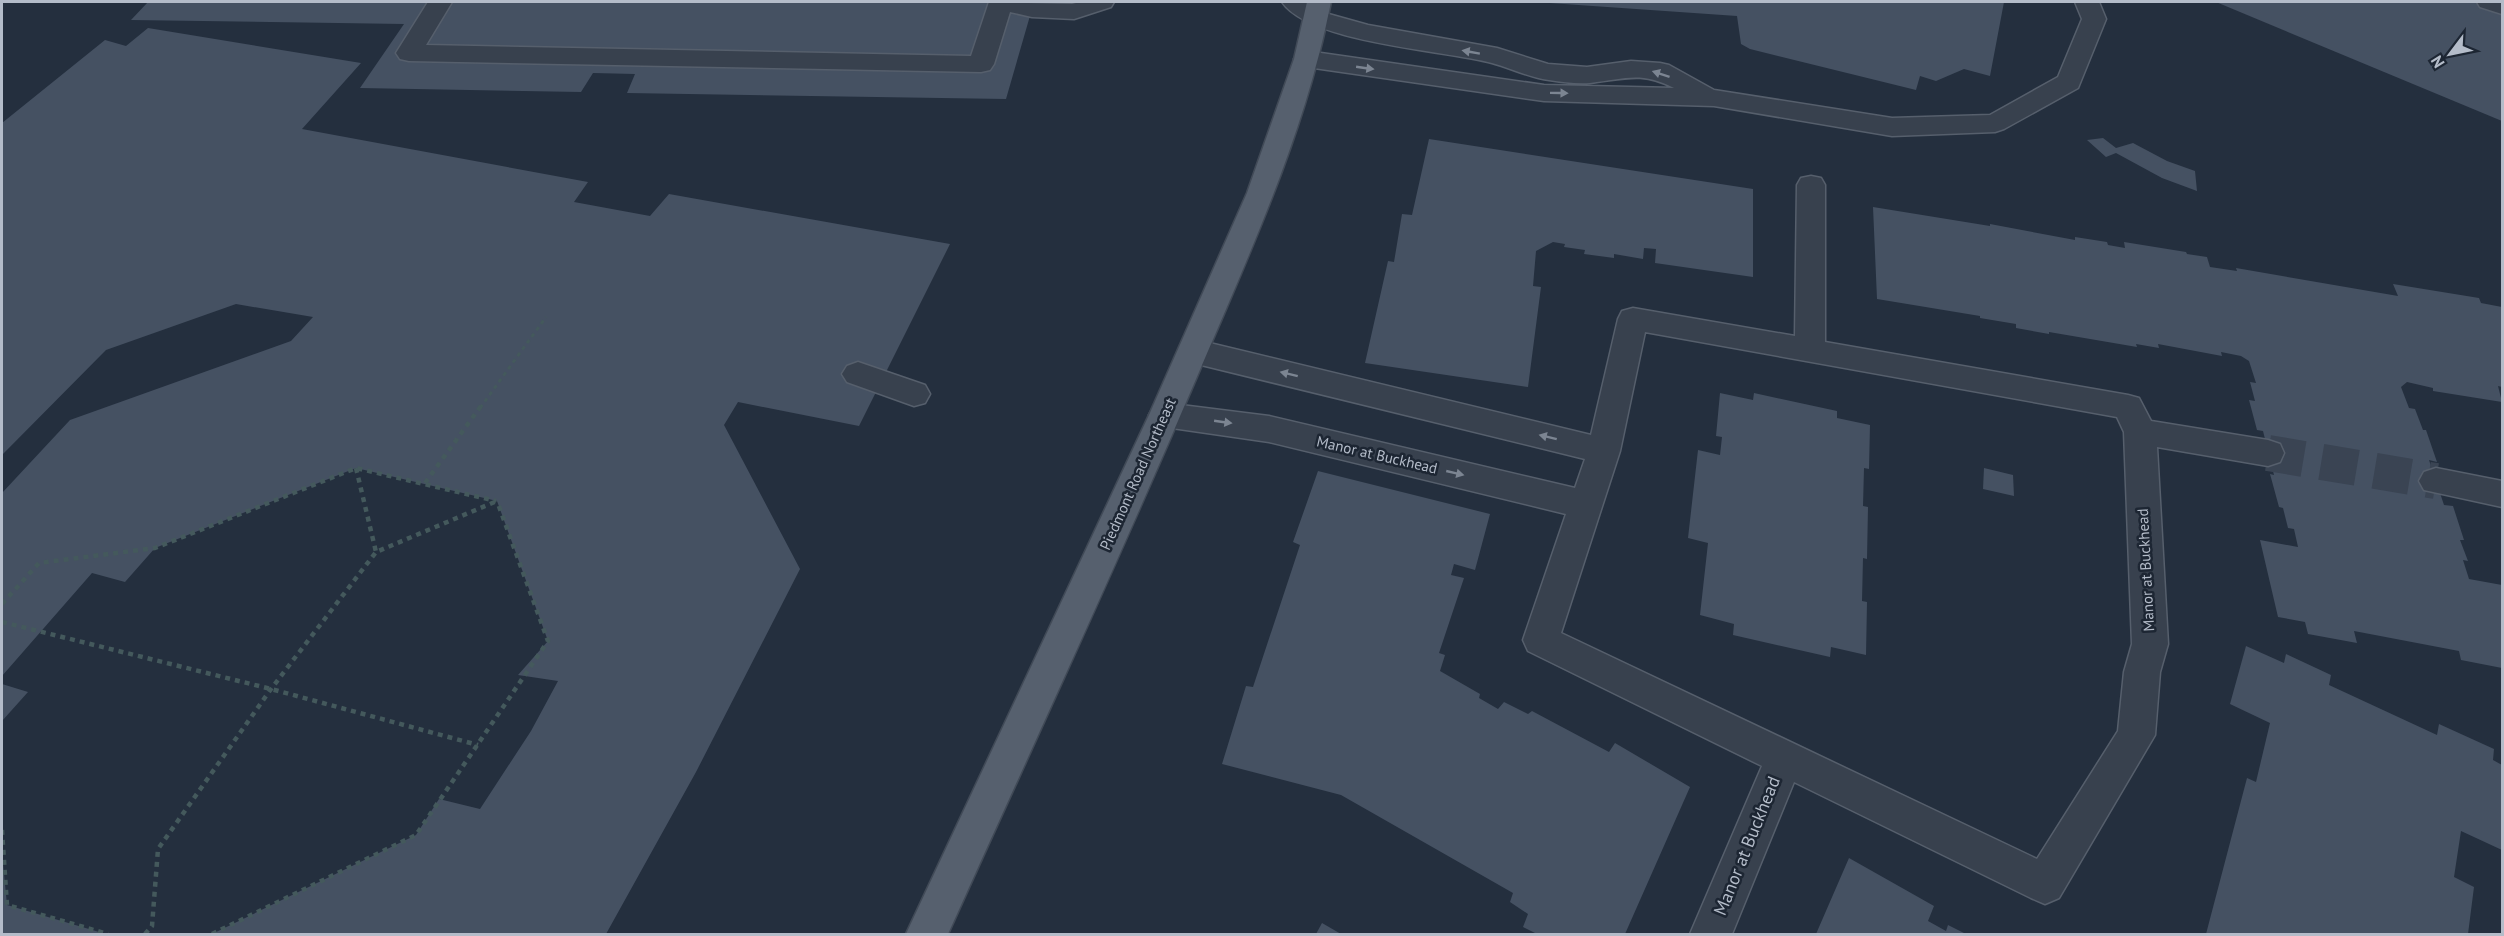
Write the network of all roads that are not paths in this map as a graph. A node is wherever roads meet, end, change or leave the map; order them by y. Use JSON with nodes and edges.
{"nodes":[{"id":1,"x":440,"y":2,"type":"edge"},
{"id":2,"x":1002,"y":2,"type":"edge"},
{"id":3,"x":1102,"y":2,"type":"edge"},
{"id":4,"x":2086,"y":2,"type":"edge"},
{"id":5,"x":2489,"y":2,"type":"edge"},
{"id":6,"x":1310,"y":7,"type":"edge"},
{"id":7,"x":2502,"y":7,"type":"edge"},
{"id":8,"x":1308,"y":59,"type":"junction"},
{"id":9,"x":1714,"y":98,"type":"junction"},
{"id":10,"x":1811,"y":185,"type":"dead end"},
{"id":11,"x":1193,"y":351,"type":"junction"},
{"id":12,"x":1810,"y":351,"type":"junction"},
{"id":13,"x":858,"y":374,"type":"dead end"},
{"id":14,"x":914,"y":394,"type":"dead end"},
{"id":15,"x":1166,"y":415,"type":"junction"},
{"id":16,"x":2140,"y":432,"type":"junction"},
{"id":17,"x":1604,"y":451,"type":"junction"},
{"id":18,"x":2268,"y":453,"type":"tunnel mouth"},
{"id":19,"x":2436,"y":481,"type":"tunnel mouth"},
{"id":20,"x":2502,"y":494,"type":"edge"},
{"id":21,"x":1587,"y":505,"type":"junction"},
{"id":22,"x":1784,"y":758,"type":"junction"},
{"id":23,"x":927,"y":934,"type":"edge"},
{"id":24,"x":1711,"y":934,"type":"edge"}],
"edges":[{"from":1,"to":2,"type":"street"},
{"from":2,"to":3,"type":"street"},
{"from":4,"to":9,"type":"street"},
{"from":5,"to":7,"type":"street"},
{"from":6,"to":8,"type":"main road","name":"Piedmont Road Northeast"},
{"from":9,"to":6,"type":"street","one_way":true},
{"from":8,"to":9,"type":"street","one_way":true},
{"from":8,"to":11,"type":"main road","name":"Piedmont Road Northeast"},
{"from":10,"to":12,"type":"street"},
{"from":11,"to":15,"type":"main road","name":"Piedmont Road Northeast"},
{"from":17,"to":11,"type":"street","one_way":true},
{"from":12,"to":16,"type":"street","name":"Manor at Buckhead"},
{"from":12,"to":17,"type":"street","name":"Manor at Buckhead"},
{"from":13,"to":14,"type":"street"},
{"from":15,"to":21,"type":"street","name":"Manor at Buckhead","one_way":true},
{"from":15,"to":23,"type":"main road","name":"Piedmont Road Northeast"},
{"from":16,"to":18,"type":"street"},
{"from":16,"to":22,"type":"street","name":"Manor at Buckhead"},
{"from":17,"to":21,"type":"street","name":"Manor at Buckhead"},
{"from":19,"to":20,"type":"street"},
{"from":21,"to":22,"type":"street","name":"Manor at Buckhead"},
{"from":22,"to":24,"type":"street","name":"Manor at Buckhead"}]}
